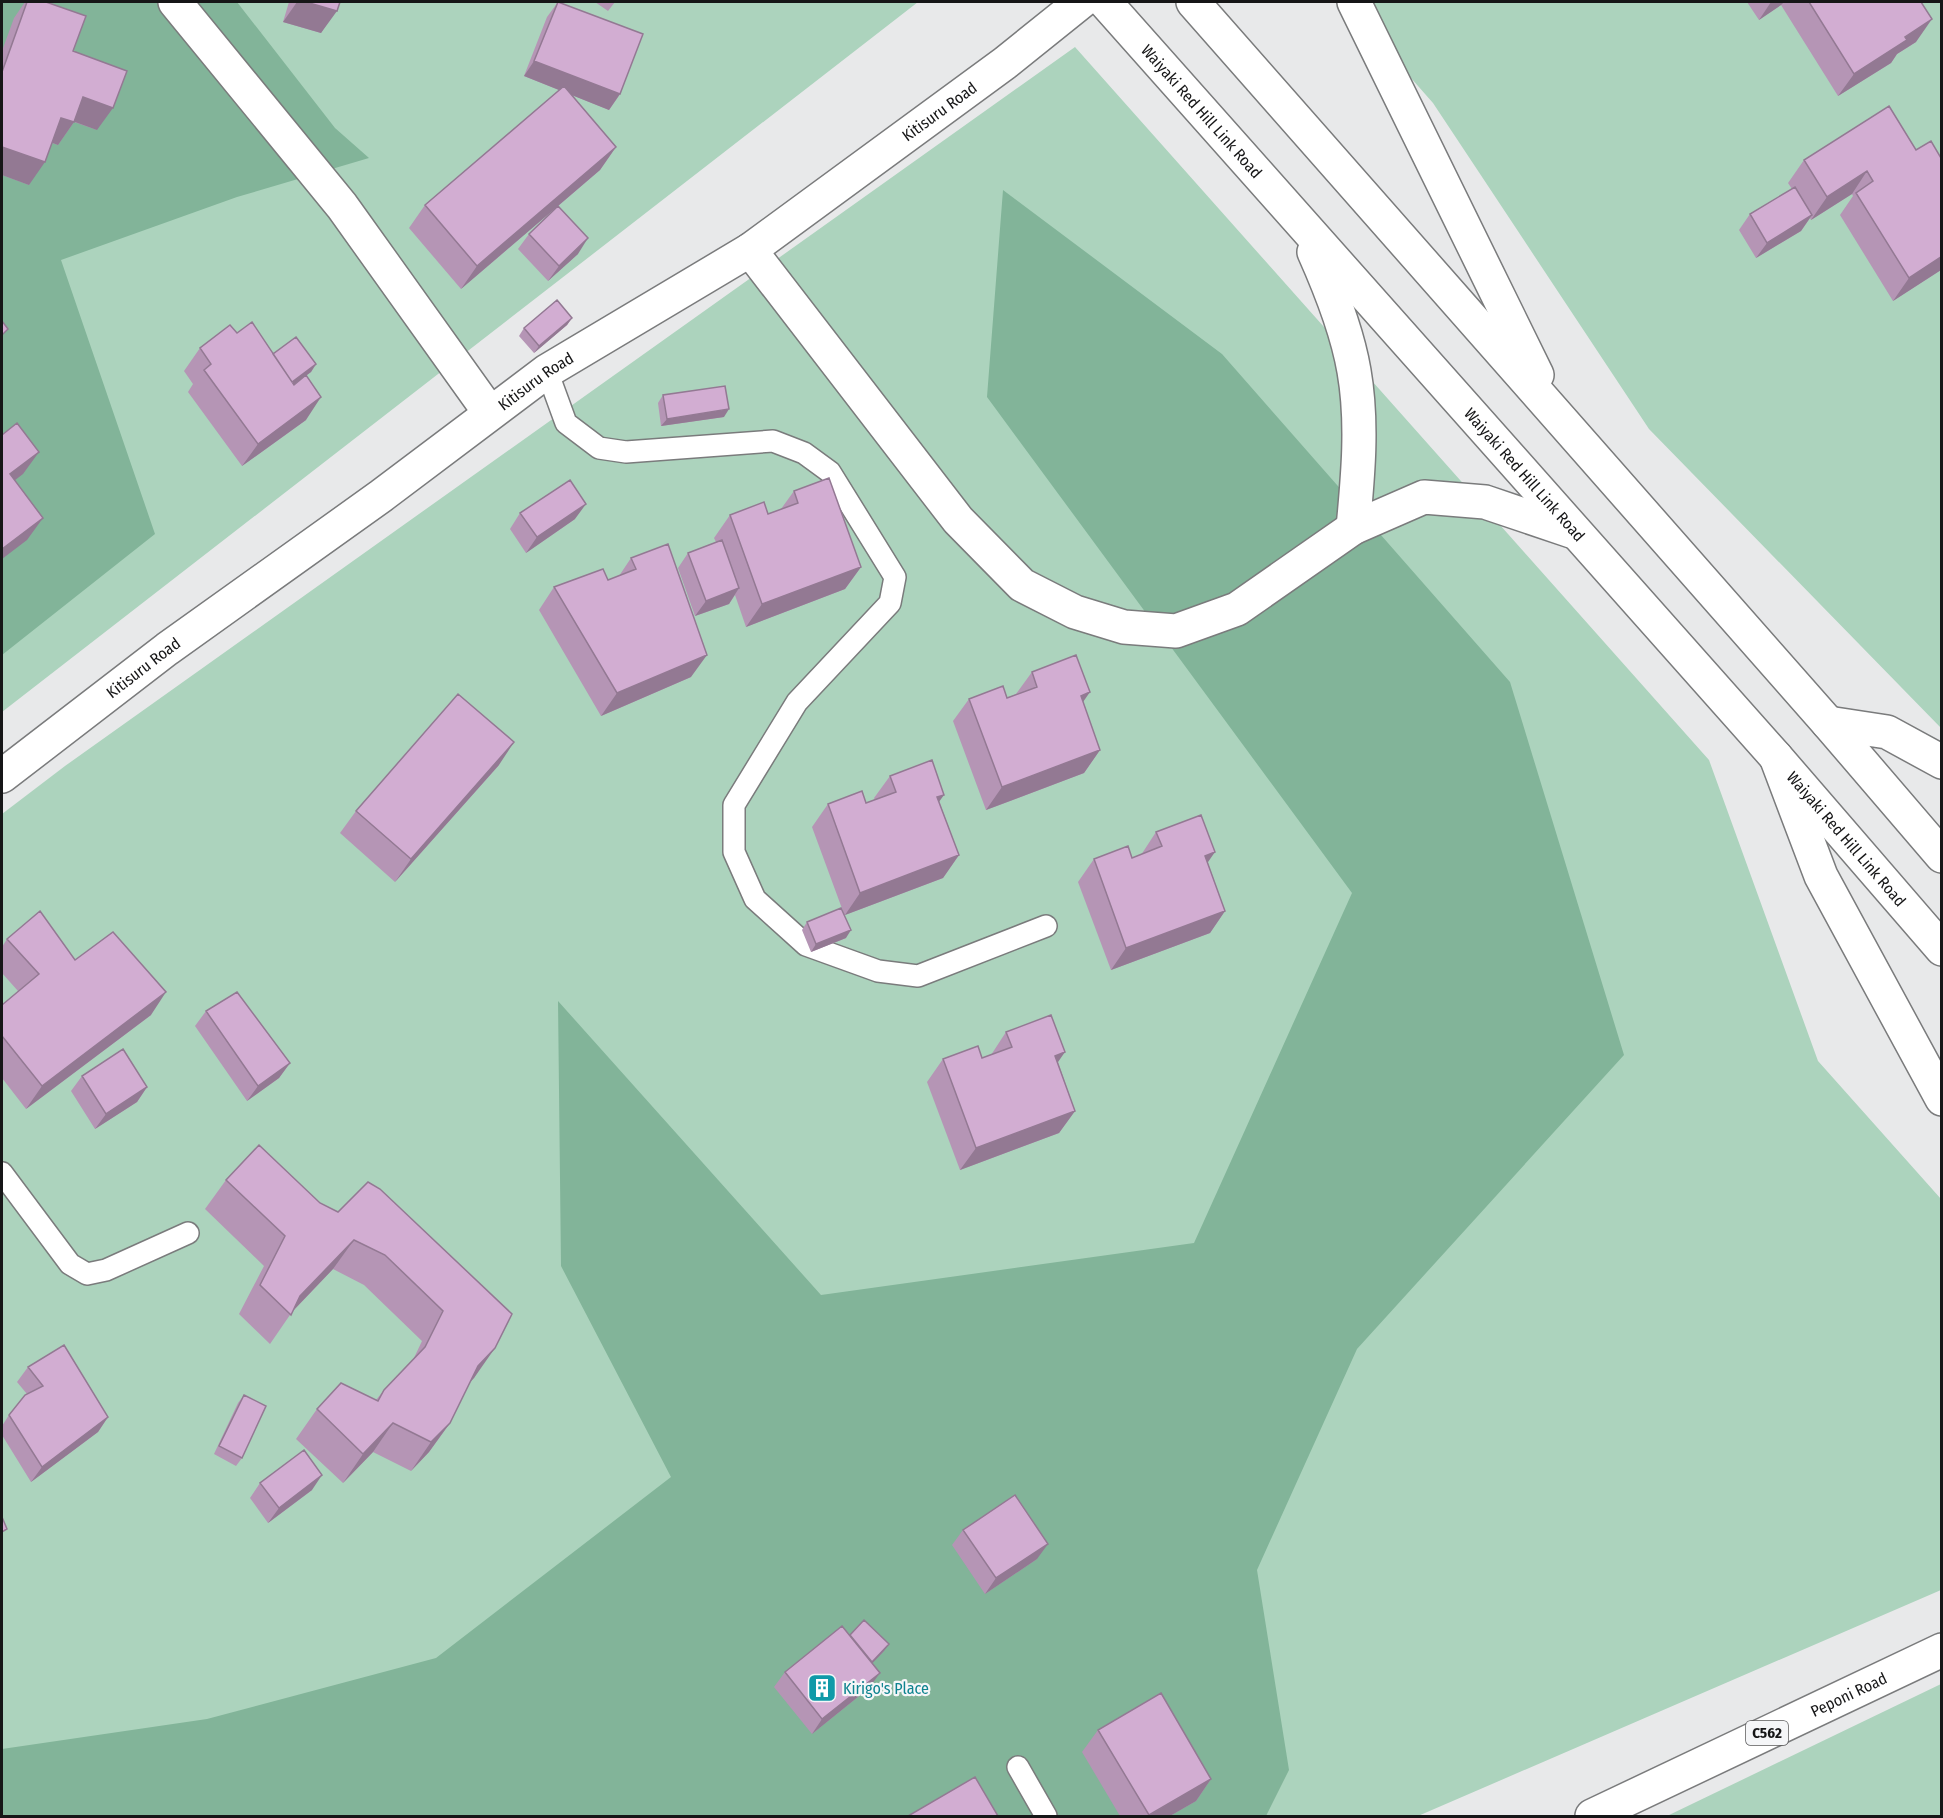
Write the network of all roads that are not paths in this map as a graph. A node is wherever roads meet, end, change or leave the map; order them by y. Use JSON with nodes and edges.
{"nodes":[{"id":1,"x":175,"y":2,"type":"edge"},
{"id":2,"x":1104,"y":2,"type":"edge"},
{"id":3,"x":1193,"y":2,"type":"edge"},
{"id":4,"x":1354,"y":2,"type":"edge"},
{"id":5,"x":1076,"y":6,"type":"edge"},
{"id":6,"x":1302,"y":224,"type":"junction"},
{"id":7,"x":750,"y":250,"type":"junction"},
{"id":8,"x":547,"y":371,"type":"junction"},
{"id":9,"x":490,"y":413,"type":"junction"},
{"id":10,"x":1556,"y":414,"type":"junction"},
{"id":11,"x":1353,"y":528,"type":"junction"},
{"id":12,"x":1573,"y":532,"type":"junction"},
{"id":13,"x":1828,"y":723,"type":"junction"},
{"id":14,"x":1776,"y":757,"type":"junction"},
{"id":15,"x":1941,"y":762,"type":"edge"},
{"id":16,"x":2,"y":776,"type":"edge"},
{"id":17,"x":1941,"y":856,"type":"edge"},
{"id":18,"x":1046,"y":926,"type":"dead end"},
{"id":19,"x":1941,"y":949,"type":"edge"},
{"id":20,"x":1941,"y":1099,"type":"edge"},
{"id":21,"x":2,"y":1173,"type":"edge"},
{"id":22,"x":188,"y":1233,"type":"dead end"},
{"id":23,"x":1941,"y":1650,"type":"edge"},
{"id":24,"x":1018,"y":1767,"type":"dead end"},
{"id":25,"x":1046,"y":1816,"type":"edge"},
{"id":26,"x":1592,"y":1816,"type":"edge"}],
"edges":[{"from":1,"to":9,"type":"main road"},
{"from":2,"to":6,"type":"main road","name":"Waiyaki Red Hill Link Road"},
{"from":3,"to":10,"type":"main road"},
{"from":4,"to":10,"type":"main road"},
{"from":5,"to":7,"type":"main road","name":"Kitisuru Road"},
{"from":6,"to":11,"type":"main road"},
{"from":6,"to":12,"type":"main road","name":"Waiyaki Red Hill Link Road"},
{"from":7,"to":8,"type":"main road","name":"Kitisuru Road"},
{"from":7,"to":11,"type":"main road"},
{"from":8,"to":9,"type":"main road","name":"Kitisuru Road"},
{"from":8,"to":18,"type":"lane"},
{"from":9,"to":16,"type":"main road","name":"Kitisuru Road"},
{"from":10,"to":13,"type":"main road"},
{"from":11,"to":12,"type":"main road"},
{"from":12,"to":14,"type":"main road","name":"Waiyaki Red Hill Link Road"},
{"from":13,"to":15,"type":"main road"},
{"from":13,"to":17,"type":"main road"},
{"from":14,"to":19,"type":"main road","name":"Waiyaki Red Hill Link Road"},
{"from":14,"to":20,"type":"main road"},
{"from":21,"to":22,"type":"lane"},
{"from":23,"to":26,"type":"main road","name":"Peponi Road","number":"C562"},
{"from":24,"to":25,"type":"lane"}]}
